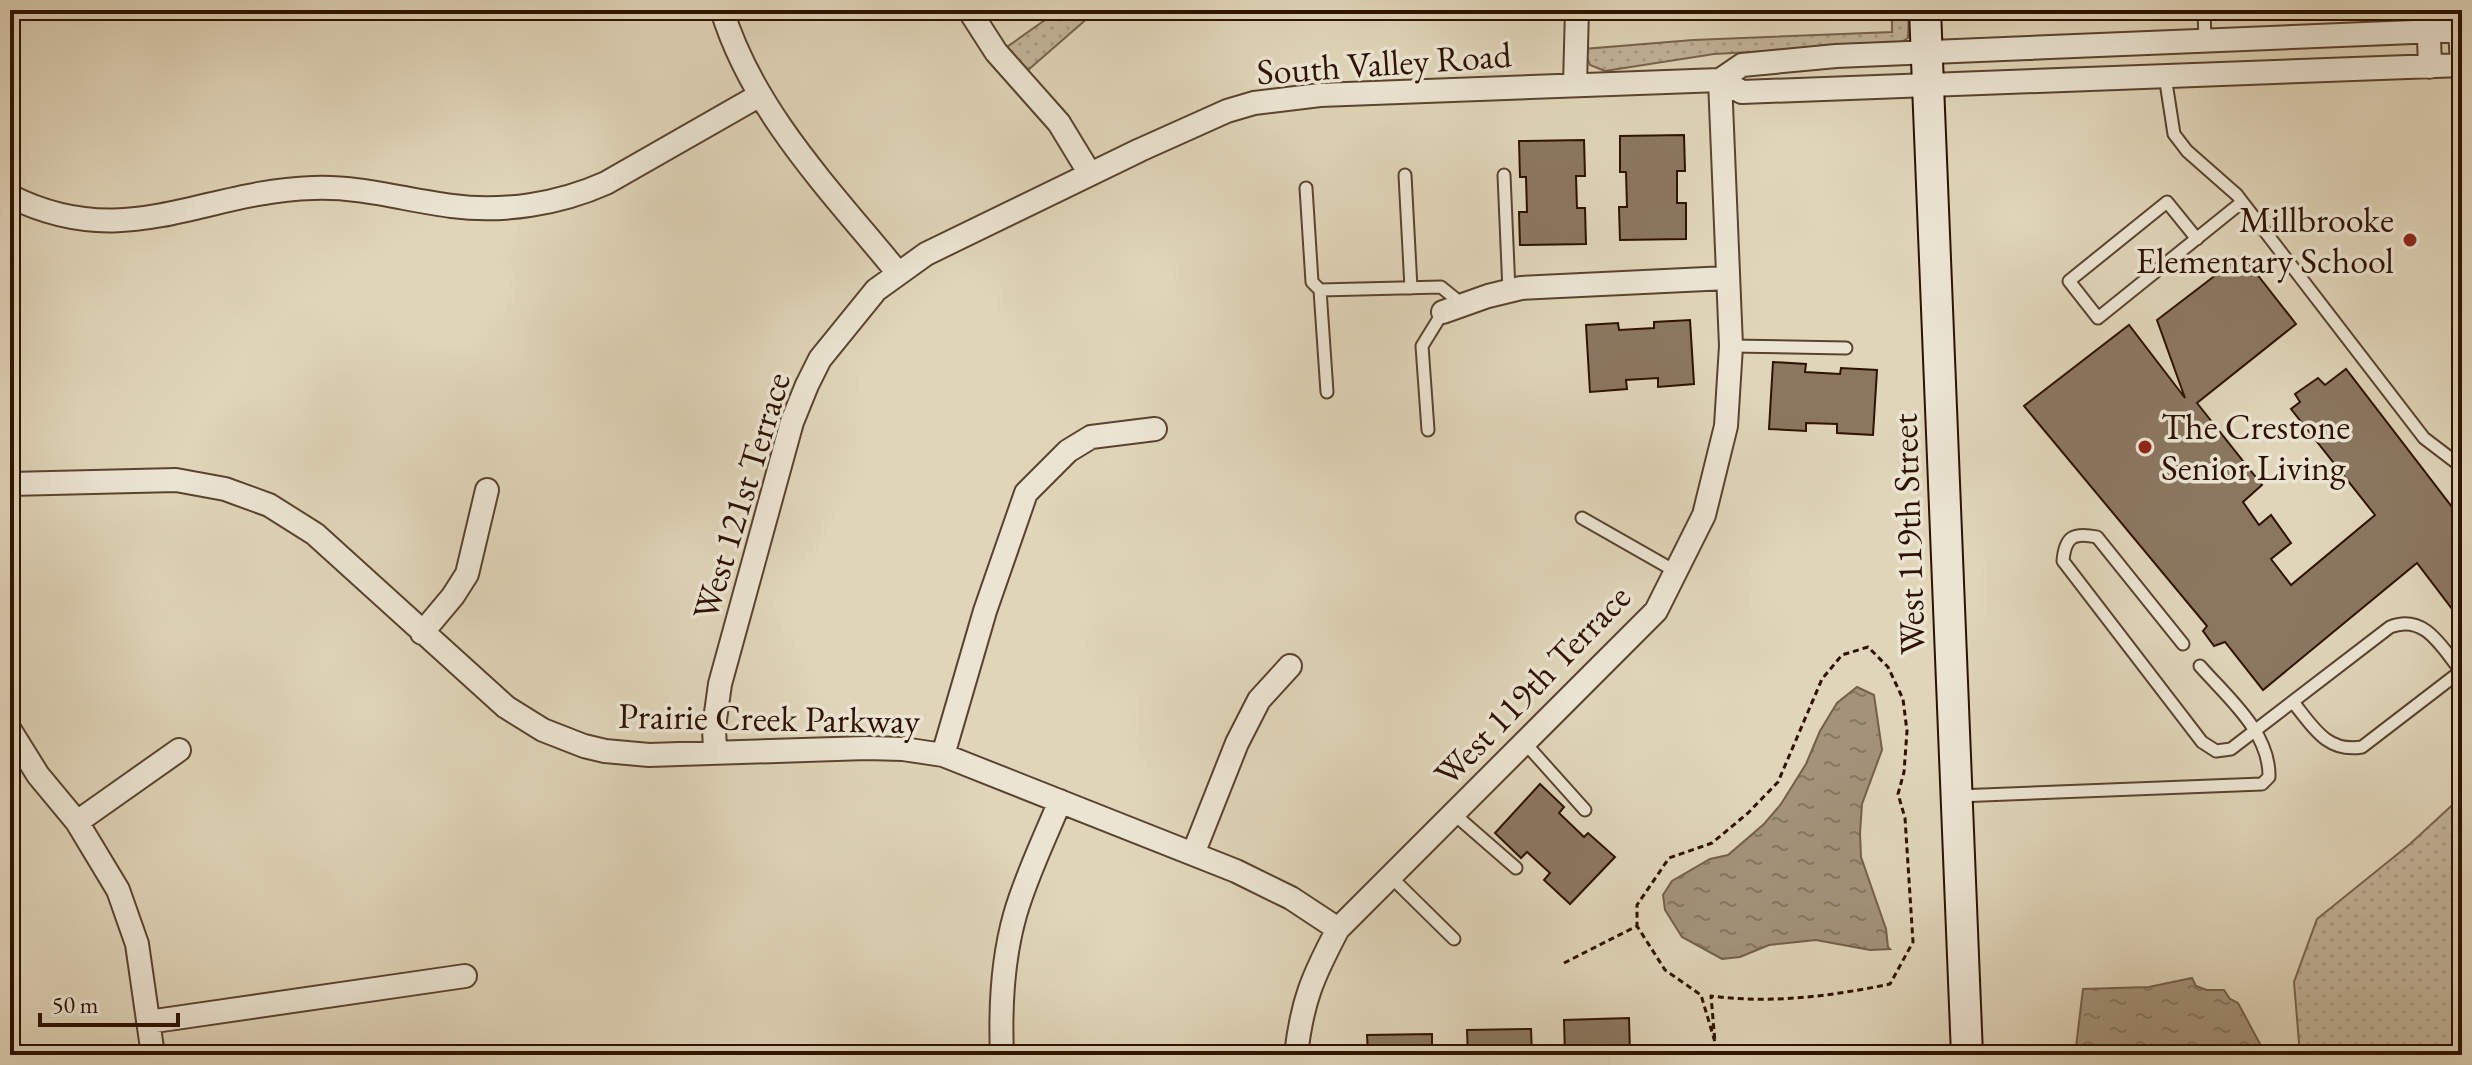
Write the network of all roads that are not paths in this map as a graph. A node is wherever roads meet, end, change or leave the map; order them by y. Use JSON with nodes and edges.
{"nodes":[{"id":1,"x":722,"y":10,"type":"edge"},
{"id":2,"x":969,"y":10,"type":"edge"},
{"id":3,"x":1577,"y":10,"type":"edge"},
{"id":4,"x":1925,"y":10,"type":"edge"},
{"id":5,"x":2204,"y":10,"type":"edge"},
{"id":6,"x":2429,"y":21,"type":"edge"},
{"id":7,"x":2460,"y":24,"type":"edge"},
{"id":8,"x":2205,"y":41,"type":"junction"},
{"id":9,"x":1927,"y":52,"type":"junction"},
{"id":10,"x":2462,"y":65,"type":"edge"},
{"id":11,"x":2430,"y":67,"type":"junction"},
{"id":12,"x":2165,"y":76,"type":"junction"},
{"id":13,"x":1720,"y":80,"type":"junction"},
{"id":14,"x":1575,"y":84,"type":"junction"},
{"id":15,"x":1928,"y":85,"type":"junction"},
{"id":16,"x":760,"y":95,"type":"junction"},
{"id":17,"x":1090,"y":174,"type":"junction"},
{"id":18,"x":1405,"y":175,"type":"dead end"},
{"id":19,"x":1504,"y":175,"type":"dead end"},
{"id":20,"x":1306,"y":188,"type":"dead end"},
{"id":21,"x":10,"y":196,"type":"edge"},
{"id":22,"x":2242,"y":202,"type":"junction"},
{"id":23,"x":2197,"y":239,"type":"junction"},
{"id":24,"x":898,"y":273,"type":"junction"},
{"id":25,"x":1727,"y":278,"type":"junction"},
{"id":26,"x":1411,"y":288,"type":"junction"},
{"id":27,"x":1320,"y":290,"type":"junction"},
{"id":28,"x":1509,"y":291,"type":"junction"},
{"id":29,"x":1453,"y":308,"type":"junction"},
{"id":30,"x":1731,"y":346,"type":"junction"},
{"id":31,"x":1846,"y":348,"type":"dead end"},
{"id":32,"x":1327,"y":392,"type":"dead end"},
{"id":33,"x":1155,"y":429,"type":"dead end"},
{"id":34,"x":1428,"y":430,"type":"dead end"},
{"id":35,"x":2462,"y":467,"type":"edge"},
{"id":36,"x":10,"y":484,"type":"edge"},
{"id":37,"x":487,"y":490,"type":"dead end"},
{"id":38,"x":1582,"y":518,"type":"dead end"},
{"id":39,"x":1675,"y":571,"type":"junction"},
{"id":40,"x":422,"y":633,"type":"junction"},
{"id":41,"x":2183,"y":644,"type":"dead end"},
{"id":42,"x":1290,"y":666,"type":"dead end"},
{"id":43,"x":2200,"y":666,"type":"dead end"},
{"id":44,"x":2461,"y":671,"type":"edge"},
{"id":45,"x":2293,"y":702,"type":"junction"},
{"id":46,"x":10,"y":730,"type":"edge"},
{"id":47,"x":2256,"y":732,"type":"junction"},
{"id":48,"x":1525,"y":743,"type":"junction"},
{"id":49,"x":179,"y":750,"type":"dead end"},
{"id":50,"x":715,"y":752,"type":"junction"},
{"id":51,"x":943,"y":755,"type":"junction"},
{"id":52,"x":1957,"y":796,"type":"junction"},
{"id":53,"x":1060,"y":801,"type":"junction"},
{"id":54,"x":1585,"y":810,"type":"dead end"},
{"id":55,"x":1454,"y":814,"type":"junction"},
{"id":56,"x":77,"y":822,"type":"junction"},
{"id":57,"x":1193,"y":854,"type":"junction"},
{"id":58,"x":1516,"y":868,"type":"dead end"},
{"id":59,"x":1390,"y":876,"type":"junction"},
{"id":60,"x":1338,"y":929,"type":"junction"},
{"id":61,"x":1454,"y":939,"type":"dead end"},
{"id":62,"x":465,"y":976,"type":"dead end"},
{"id":63,"x":148,"y":1022,"type":"junction"},
{"id":64,"x":153,"y":1055,"type":"edge"},
{"id":65,"x":1002,"y":1055,"type":"edge"},
{"id":66,"x":1296,"y":1055,"type":"edge"},
{"id":67,"x":1967,"y":1055,"type":"edge"}],
"edges":[{"from":1,"to":16,"type":"street"},
{"from":2,"to":17,"type":"street"},
{"from":3,"to":14,"type":"street"},
{"from":4,"to":9,"type":"main road","name":"West 119th Street"},
{"from":5,"to":8,"type":"lane"},
{"from":6,"to":7,"type":"street","name":"South Valley Road"},
{"from":6,"to":8,"type":"street","name":"South Valley Road"},
{"from":6,"to":11,"type":"street"},
{"from":7,"to":10,"type":"street"},
{"from":8,"to":9,"type":"street","name":"South Valley Road"},
{"from":9,"to":13,"type":"street","name":"South Valley Road"},
{"from":9,"to":15,"type":"main road","name":"West 119th Street"},
{"from":10,"to":11,"type":"street","name":"South Valley Road"},
{"from":11,"to":12,"type":"street","name":"South Valley Road"},
{"from":12,"to":15,"type":"street","name":"South Valley Road"},
{"from":12,"to":22,"type":"lane"},
{"from":13,"to":14,"type":"street","name":"South Valley Road"},
{"from":13,"to":15,"type":"street","name":"South Valley Road"},
{"from":13,"to":25,"type":"street","name":"West 119th Terrace"},
{"from":14,"to":17,"type":"street","name":"South Valley Road"},
{"from":15,"to":52,"type":"main road","name":"West 119th Street"},
{"from":16,"to":21,"type":"street"},
{"from":16,"to":24,"type":"street"},
{"from":17,"to":24,"type":"street","name":"South Valley Road"},
{"from":18,"to":26,"type":"lane"},
{"from":19,"to":28,"type":"lane"},
{"from":20,"to":27,"type":"lane"},
{"from":22,"to":23,"type":"lane"},
{"from":22,"to":35,"type":"lane"},
{"from":23,"to":23,"type":"lane"},
{"from":24,"to":50,"type":"street","name":"West 121st Terrace"},
{"from":25,"to":28,"type":"street"},
{"from":25,"to":30,"type":"street","name":"West 119th Terrace"},
{"from":26,"to":27,"type":"lane"},
{"from":26,"to":29,"type":"lane"},
{"from":27,"to":32,"type":"lane"},
{"from":28,"to":29,"type":"street"},
{"from":29,"to":34,"type":"lane"},
{"from":30,"to":31,"type":"lane"},
{"from":30,"to":39,"type":"street","name":"West 119th Terrace"},
{"from":33,"to":51,"type":"street"},
{"from":36,"to":40,"type":"street","name":"Prairie Creek Parkway"},
{"from":37,"to":40,"type":"street"},
{"from":38,"to":39,"type":"lane"},
{"from":39,"to":48,"type":"street","name":"West 119th Terrace"},
{"from":40,"to":50,"type":"street","name":"Prairie Creek Parkway"},
{"from":41,"to":47,"type":"lane"},
{"from":42,"to":57,"type":"street"},
{"from":43,"to":47,"type":"lane"},
{"from":44,"to":45,"type":"lane"},
{"from":44,"to":45,"type":"lane"},
{"from":45,"to":47,"type":"lane"},
{"from":46,"to":56,"type":"street"},
{"from":47,"to":52,"type":"lane"},
{"from":48,"to":54,"type":"lane"},
{"from":48,"to":55,"type":"street","name":"West 119th Terrace"},
{"from":49,"to":56,"type":"street"},
{"from":50,"to":51,"type":"street","name":"Prairie Creek Parkway"},
{"from":51,"to":53,"type":"street","name":"Prairie Creek Parkway"},
{"from":52,"to":67,"type":"main road","name":"West 119th Street"},
{"from":53,"to":57,"type":"street","name":"Prairie Creek Parkway"},
{"from":53,"to":65,"type":"street"},
{"from":55,"to":58,"type":"lane"},
{"from":55,"to":59,"type":"street","name":"West 119th Terrace"},
{"from":56,"to":63,"type":"street"},
{"from":57,"to":60,"type":"street","name":"Prairie Creek Parkway"},
{"from":59,"to":60,"type":"street","name":"West 119th Terrace"},
{"from":59,"to":61,"type":"lane"},
{"from":60,"to":66,"type":"street","name":"West 119th Terrace"},
{"from":62,"to":63,"type":"street"},
{"from":63,"to":64,"type":"street"}]}
